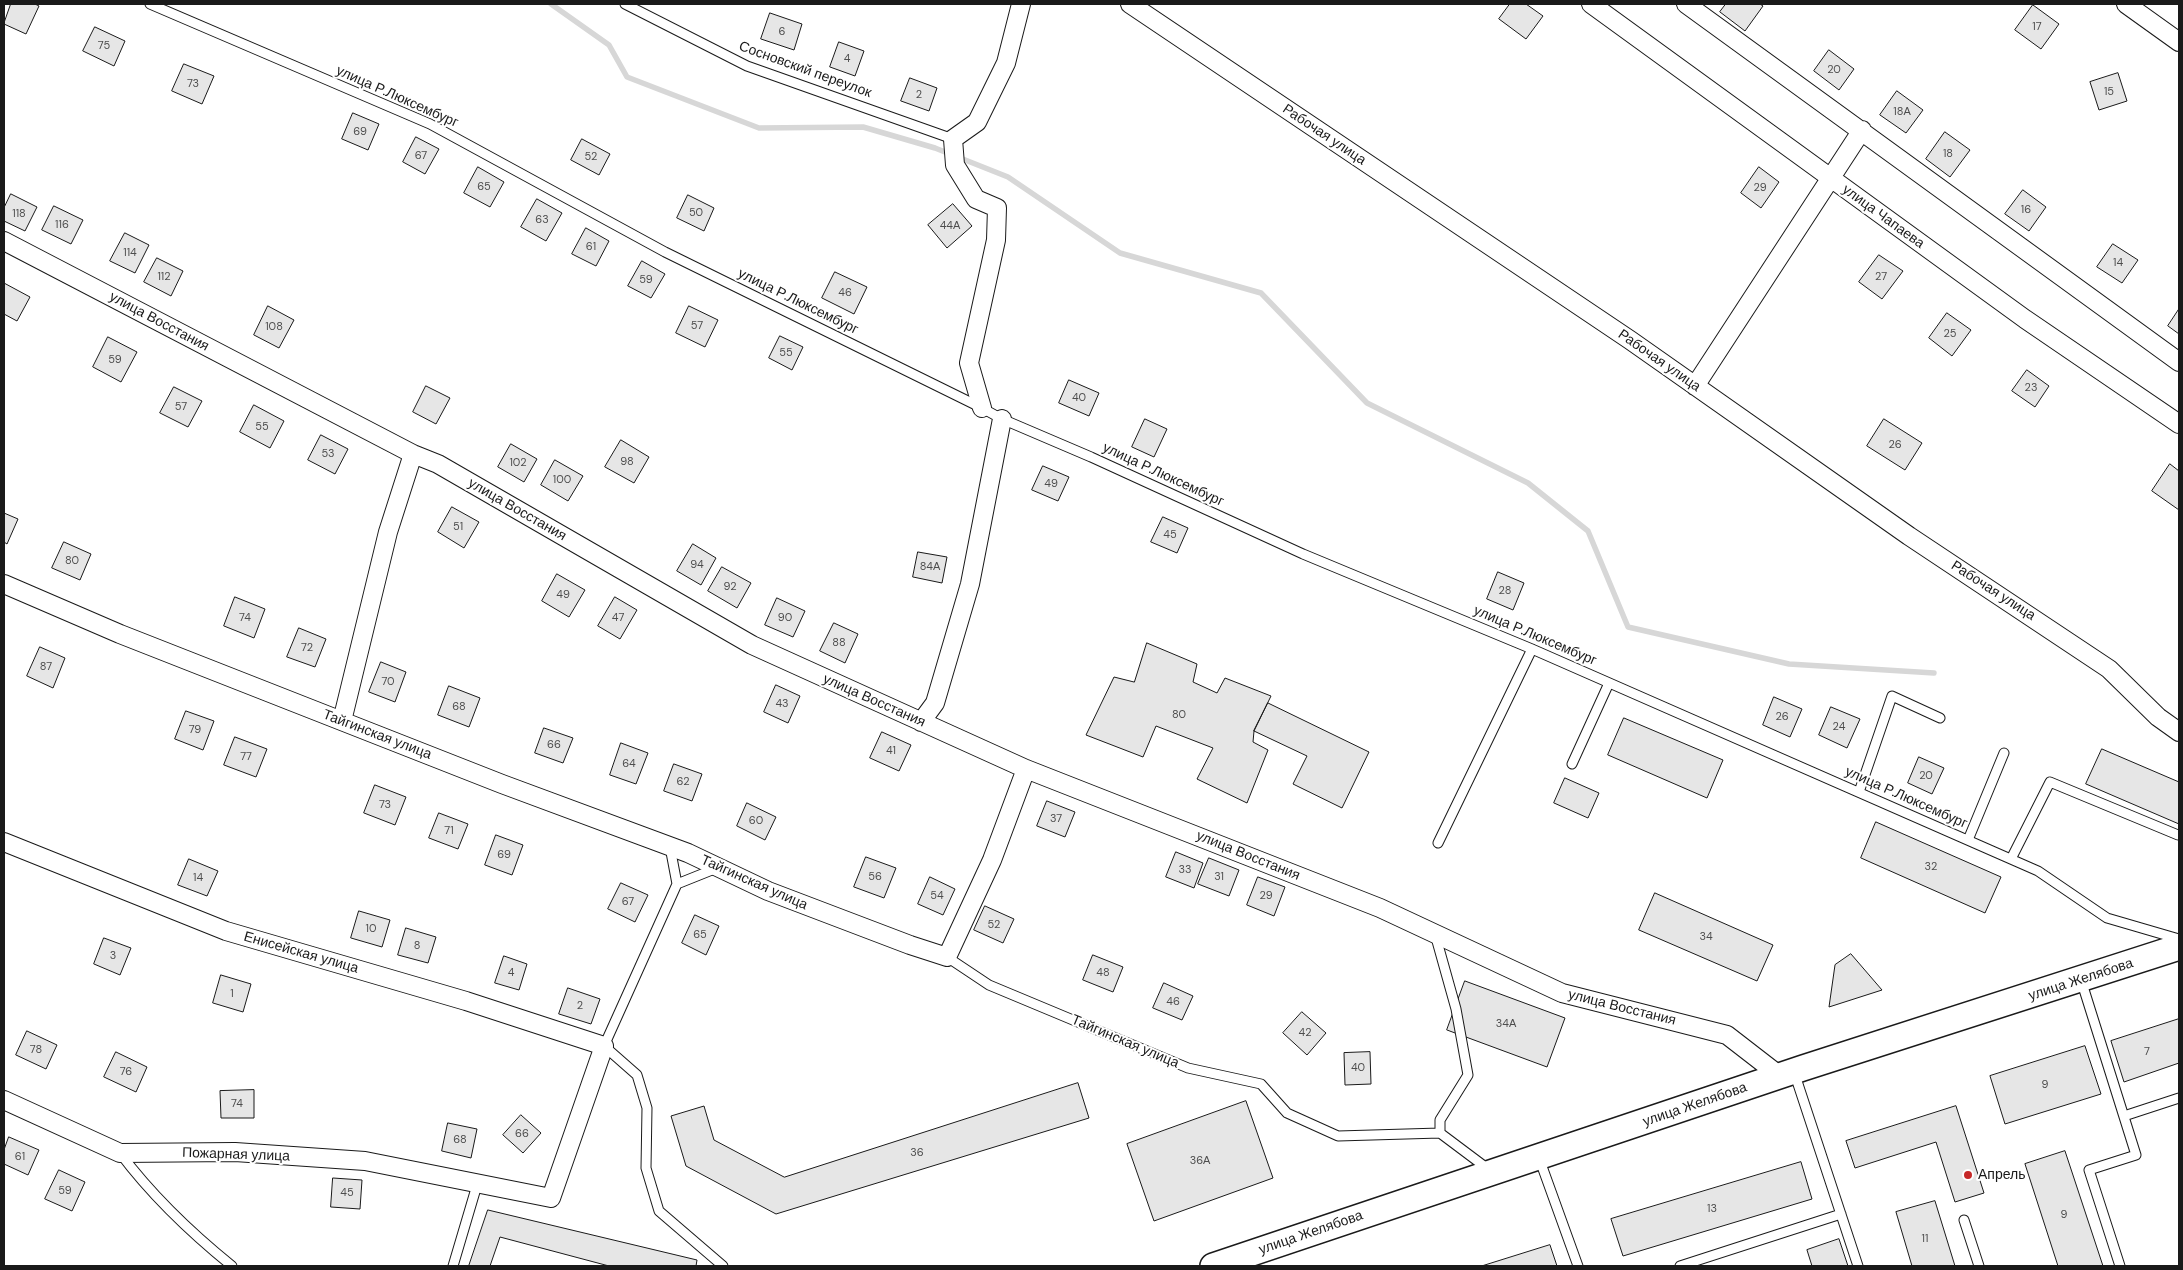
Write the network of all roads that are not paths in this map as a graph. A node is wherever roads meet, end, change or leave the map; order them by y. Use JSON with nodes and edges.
{"nodes":[{"id":1,"x":150,"y":4,"type":"edge"},
{"id":2,"x":625,"y":4,"type":"edge"},
{"id":3,"x":1021,"y":4,"type":"edge"},
{"id":4,"x":1130,"y":4,"type":"edge"},
{"id":5,"x":1591,"y":4,"type":"edge"},
{"id":6,"x":1686,"y":4,"type":"edge"},
{"id":7,"x":2126,"y":4,"type":"edge"},
{"id":8,"x":2179,"y":42,"type":"edge"},
{"id":9,"x":1862,"y":130,"type":"junction"},
{"id":10,"x":953,"y":139,"type":"junction"},
{"id":11,"x":1831,"y":179,"type":"junction"},
{"id":12,"x":4,"y":241,"type":"edge"},
{"id":13,"x":2179,"y":362,"type":"edge"},
{"id":14,"x":1695,"y":386,"type":"junction"},
{"id":15,"x":982,"y":408,"type":"junction"},
{"id":16,"x":1002,"y":419,"type":"junction"},
{"id":17,"x":2179,"y":424,"type":"edge"},
{"id":18,"x":413,"y":454,"type":"junction"},
{"id":19,"x":4,"y":584,"type":"edge"},
{"id":20,"x":1532,"y":650,"type":"junction"},
{"id":21,"x":1609,"y":683,"type":"junction"},
{"id":22,"x":1940,"y":718,"type":"dead end"},
{"id":23,"x":342,"y":722,"type":"junction"},
{"id":24,"x":921,"y":722,"type":"junction"},
{"id":25,"x":2179,"y":732,"type":"edge"},
{"id":26,"x":2004,"y":753,"type":"dead end"},
{"id":27,"x":1572,"y":764,"type":"dead end"},
{"id":28,"x":1026,"y":769,"type":"junction"},
{"id":29,"x":1858,"y":792,"type":"junction"},
{"id":30,"x":2178,"y":835,"type":"dead end"},
{"id":31,"x":1968,"y":840,"type":"junction"},
{"id":32,"x":4,"y":842,"type":"edge"},
{"id":33,"x":1438,"y":843,"type":"dead end"},
{"id":34,"x":670,"y":847,"type":"junction"},
{"id":35,"x":2011,"y":860,"type":"junction"},
{"id":36,"x":717,"y":868,"type":"junction"},
{"id":37,"x":678,"y":884,"type":"junction"},
{"id":38,"x":1435,"y":934,"type":"junction"},
{"id":39,"x":2179,"y":939,"type":"edge"},
{"id":40,"x":2179,"y":947,"type":"edge"},
{"id":41,"x":947,"y":957,"type":"junction"},
{"id":42,"x":2081,"y":980,"type":"junction"},
{"id":43,"x":604,"y":1046,"type":"junction"},
{"id":44,"x":1787,"y":1074,"type":"junction"},
{"id":45,"x":2179,"y":1098,"type":"edge"},
{"id":46,"x":4,"y":1100,"type":"edge"},
{"id":47,"x":2124,"y":1116,"type":"junction"},
{"id":48,"x":1440,"y":1133,"type":"junction"},
{"id":49,"x":120,"y":1153,"type":"junction"},
{"id":50,"x":1539,"y":1157,"type":"junction"},
{"id":51,"x":1491,"y":1172,"type":"junction"},
{"id":52,"x":477,"y":1185,"type":"junction"},
{"id":53,"x":1841,"y":1214,"type":"junction"},
{"id":54,"x":1964,"y":1220,"type":"dead end"},
{"id":55,"x":232,"y":1266,"type":"edge"},
{"id":56,"x":453,"y":1266,"type":"edge"},
{"id":57,"x":723,"y":1266,"type":"edge"},
{"id":58,"x":1213,"y":1266,"type":"edge"},
{"id":59,"x":1578,"y":1266,"type":"edge"},
{"id":60,"x":1680,"y":1266,"type":"edge"},
{"id":61,"x":1858,"y":1266,"type":"edge"},
{"id":62,"x":1979,"y":1266,"type":"edge"},
{"id":63,"x":2120,"y":1266,"type":"edge"}],
"edges":[{"from":1,"to":15,"type":"lane","name":"улица Р.Люксембург"},
{"from":2,"to":10,"type":"lane","name":"Сосновский переулок"},
{"from":3,"to":10,"type":"street"},
{"from":4,"to":14,"type":"street","name":"Рабочая улица"},
{"from":5,"to":11,"type":"street","name":"улица Чапаева"},
{"from":6,"to":9,"type":"street"},
{"from":7,"to":8,"type":"street"},
{"from":9,"to":11,"type":"street"},
{"from":9,"to":13,"type":"street"},
{"from":10,"to":15,"type":"street"},
{"from":11,"to":14,"type":"street"},
{"from":11,"to":17,"type":"street","name":"улица Чапаева"},
{"from":12,"to":18,"type":"street","name":"улица Восстания"},
{"from":14,"to":25,"type":"street","name":"Рабочая улица"},
{"from":15,"to":16,"type":"lane","name":"улица Р.Люксембург"},
{"from":16,"to":20,"type":"lane","name":"улица Р.Люксембург"},
{"from":16,"to":24,"type":"street"},
{"from":18,"to":23,"type":"street"},
{"from":18,"to":24,"type":"street","name":"улица Восстания"},
{"from":19,"to":23,"type":"street","name":"Тайгинская улица"},
{"from":20,"to":21,"type":"lane","name":"улица Р.Люксембург"},
{"from":20,"to":33,"type":"lane"},
{"from":21,"to":27,"type":"lane"},
{"from":21,"to":29,"type":"lane","name":"улица Р.Люксембург"},
{"from":22,"to":29,"type":"lane"},
{"from":23,"to":34,"type":"street","name":"Тайгинская улица"},
{"from":24,"to":28,"type":"street","name":"улица Восстания"},
{"from":26,"to":31,"type":"lane"},
{"from":28,"to":38,"type":"street","name":"улица Восстания"},
{"from":28,"to":41,"type":"street"},
{"from":29,"to":31,"type":"lane","name":"улица Р.Люксембург"},
{"from":30,"to":35,"type":"lane"},
{"from":31,"to":35,"type":"lane","name":"улица Р.Люксембург"},
{"from":32,"to":43,"type":"street","name":"Енисейская улица"},
{"from":34,"to":36,"type":"street","name":"Тайгинская улица"},
{"from":34,"to":37,"type":"lane"},
{"from":35,"to":39,"type":"lane","name":"улица Р.Люксембург"},
{"from":36,"to":37,"type":"lane"},
{"from":36,"to":41,"type":"street","name":"Тайгинская улица"},
{"from":37,"to":43,"type":"lane"},
{"from":38,"to":44,"type":"street","name":"улица Восстания"},
{"from":38,"to":48,"type":"lane"},
{"from":40,"to":42,"type":"street","name":"улица Желябова"},
{"from":41,"to":48,"type":"lane","name":"Тайгинская улица"},
{"from":42,"to":44,"type":"street","name":"улица Желябова"},
{"from":42,"to":47,"type":"lane"},
{"from":43,"to":52,"type":"street","name":"Пожарная улица"},
{"from":43,"to":57,"type":"lane"},
{"from":44,"to":50,"type":"street","name":"улица Желябова"},
{"from":44,"to":53,"type":"lane"},
{"from":45,"to":47,"type":"lane"},
{"from":46,"to":49,"type":"street","name":"Пожарная улица"},
{"from":47,"to":63,"type":"lane"},
{"from":48,"to":51,"type":"lane"},
{"from":49,"to":52,"type":"street","name":"Пожарная улица"},
{"from":49,"to":55,"type":"lane"},
{"from":50,"to":51,"type":"street","name":"улица Желябова"},
{"from":50,"to":59,"type":"lane"},
{"from":51,"to":58,"type":"street","name":"улица Желябова"},
{"from":52,"to":56,"type":"lane"},
{"from":53,"to":60,"type":"lane"},
{"from":53,"to":61,"type":"lane"},
{"from":54,"to":62,"type":"lane"}]}
